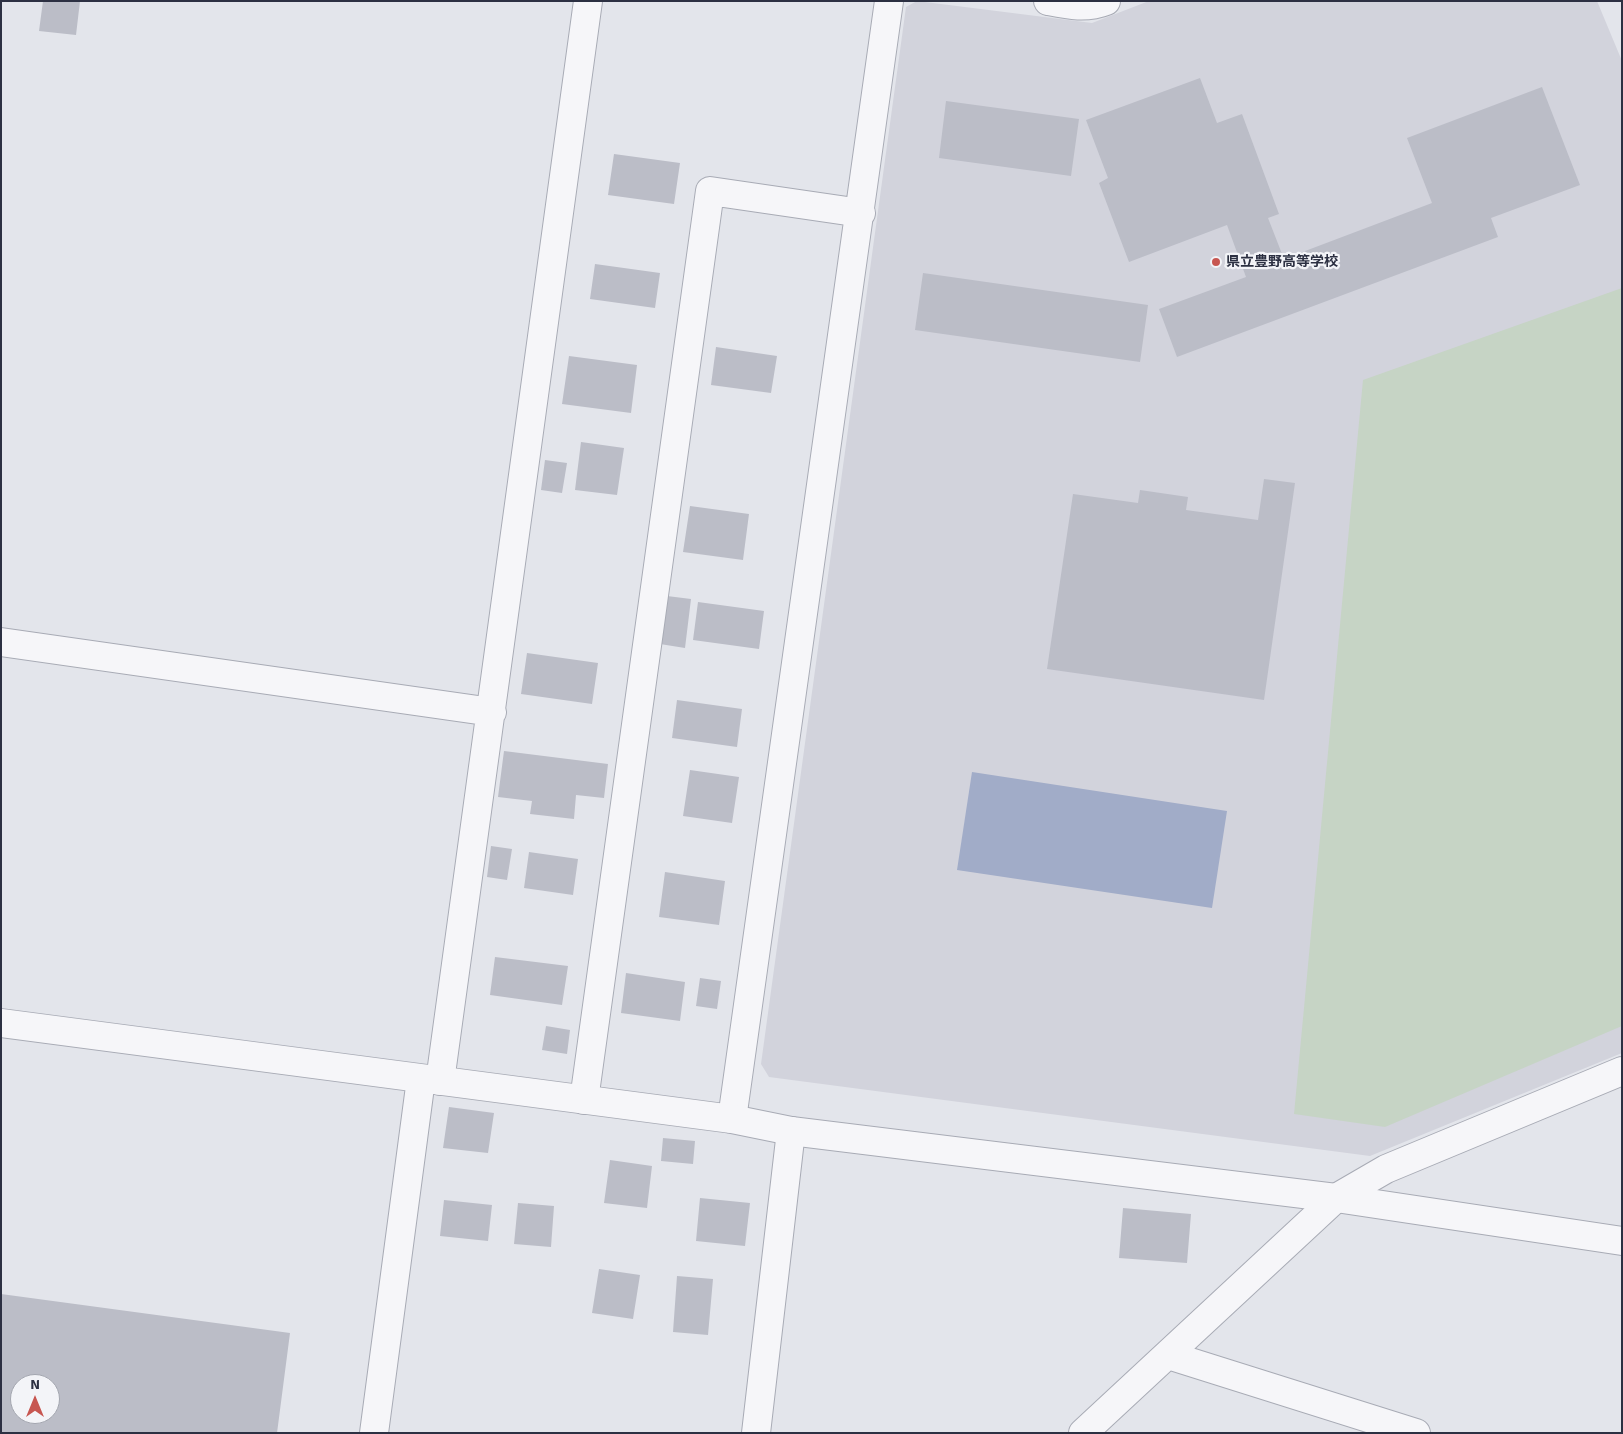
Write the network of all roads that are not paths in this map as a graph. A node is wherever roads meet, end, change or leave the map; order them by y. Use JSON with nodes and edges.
{"nodes":[{"id":1,"x":588,"y":1,"type":"edge"},
{"id":2,"x":889,"y":1,"type":"edge"},
{"id":3,"x":1048,"y":1,"type":"edge"},
{"id":4,"x":1106,"y":1,"type":"edge"},
{"id":5,"x":861,"y":213,"type":"junction"},
{"id":6,"x":1,"y":642,"type":"edge"},
{"id":7,"x":492,"y":712,"type":"junction"},
{"id":8,"x":1,"y":1023,"type":"edge"},
{"id":9,"x":1622,"y":1071,"type":"edge"},
{"id":10,"x":431,"y":1080,"type":"junction"},
{"id":11,"x":584,"y":1100,"type":"junction"},
{"id":12,"x":732,"y":1119,"type":"junction"},
{"id":13,"x":791,"y":1130,"type":"junction"},
{"id":14,"x":1336,"y":1198,"type":"junction"},
{"id":15,"x":1622,"y":1241,"type":"edge"},
{"id":16,"x":1168,"y":1355,"type":"junction"},
{"id":17,"x":374,"y":1433,"type":"edge"},
{"id":18,"x":756,"y":1433,"type":"edge"},
{"id":19,"x":1084,"y":1433,"type":"edge"},
{"id":20,"x":1416,"y":1433,"type":"edge"}],
"edges":[{"from":1,"to":7,"type":"street"},
{"from":2,"to":5,"type":"street"},
{"from":3,"to":4,"type":"street"},
{"from":5,"to":11,"type":"street"},
{"from":5,"to":12,"type":"street"},
{"from":6,"to":7,"type":"street"},
{"from":7,"to":10,"type":"street"},
{"from":8,"to":10,"type":"street"},
{"from":9,"to":14,"type":"street"},
{"from":10,"to":11,"type":"street"},
{"from":10,"to":17,"type":"street"},
{"from":11,"to":12,"type":"street"},
{"from":12,"to":13,"type":"street"},
{"from":13,"to":14,"type":"street"},
{"from":13,"to":18,"type":"street"},
{"from":14,"to":15,"type":"street"},
{"from":14,"to":16,"type":"street"},
{"from":16,"to":19,"type":"street"},
{"from":16,"to":20,"type":"street"}]}
